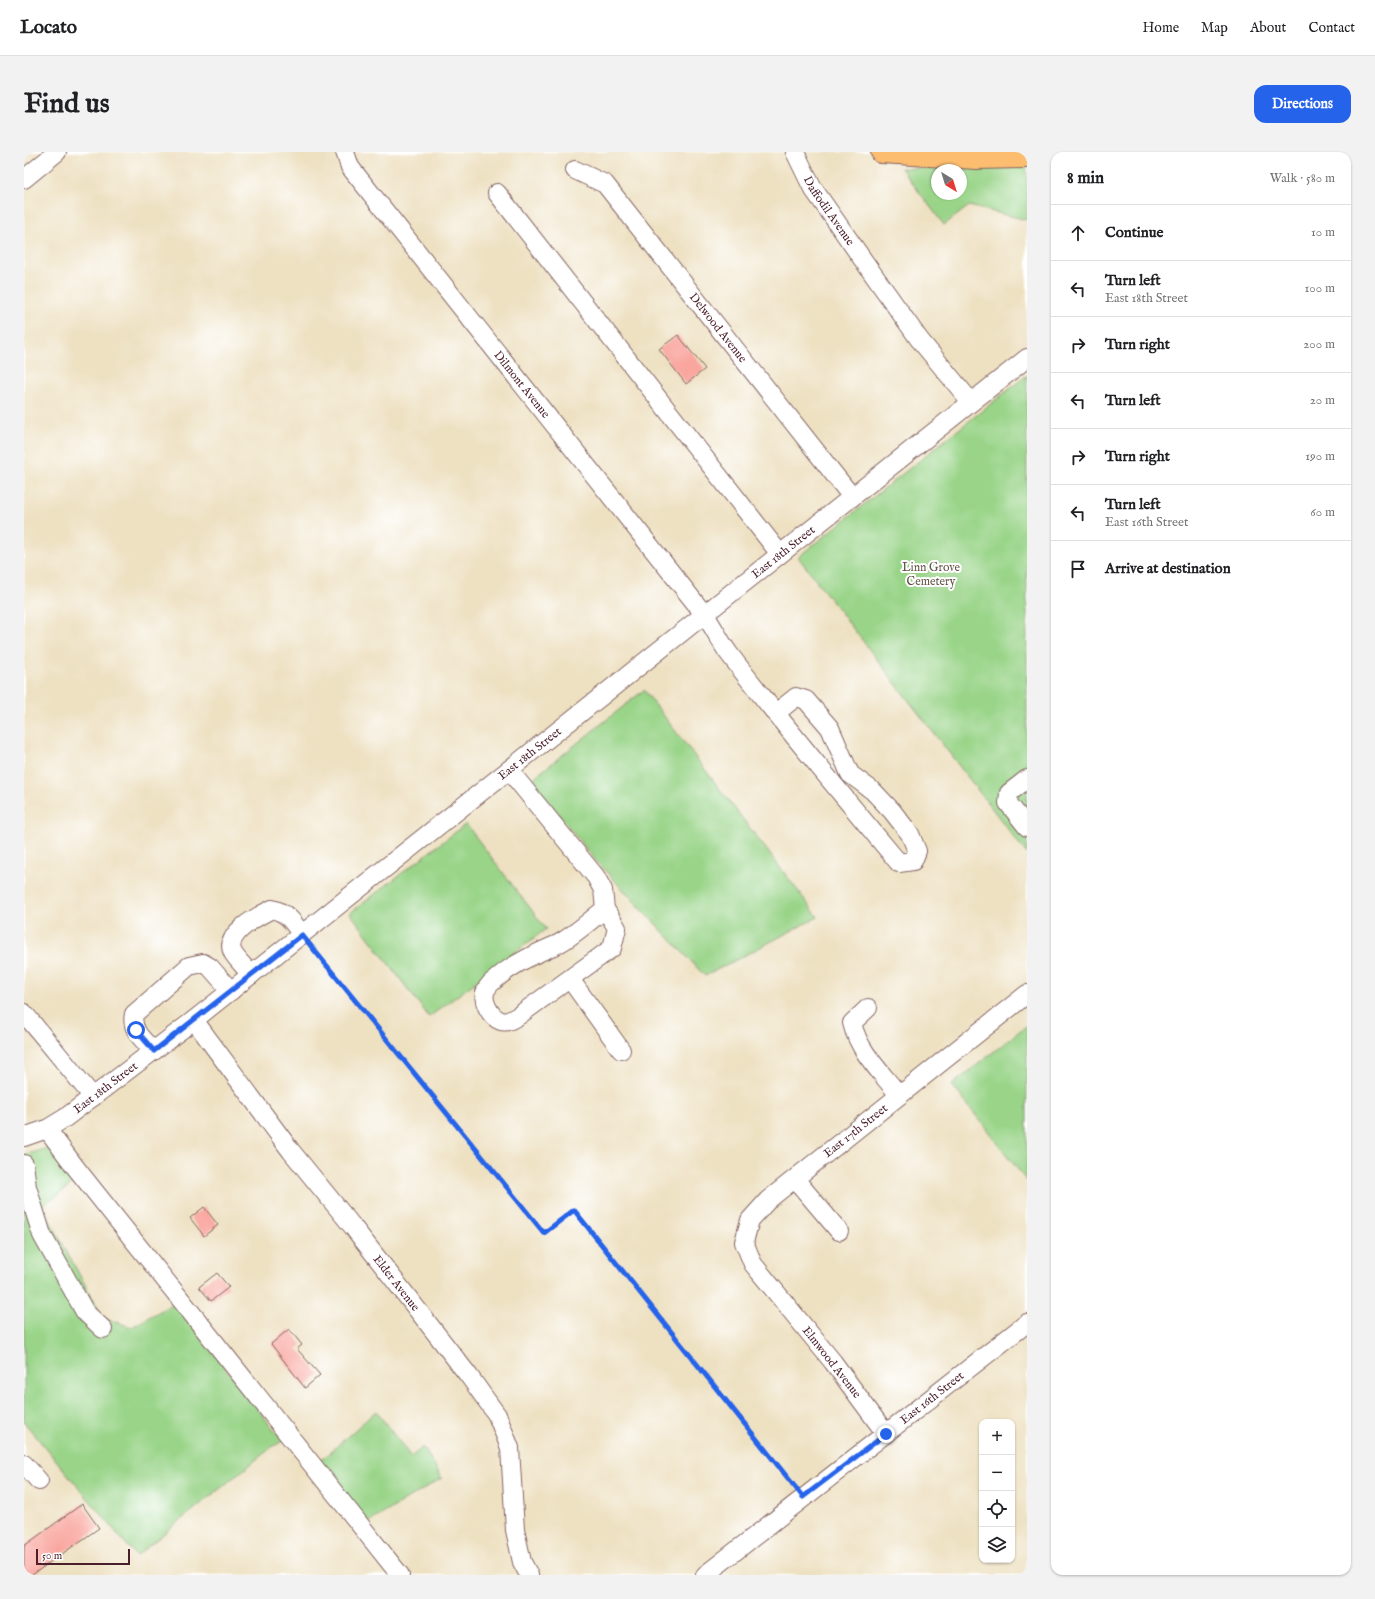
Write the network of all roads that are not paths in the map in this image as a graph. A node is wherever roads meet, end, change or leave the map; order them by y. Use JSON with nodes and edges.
{"nodes":[{"id":1,"x":57,"y":152,"type":"edge"},
{"id":2,"x":345,"y":152,"type":"edge"},
{"id":3,"x":795,"y":152,"type":"edge"},
{"id":4,"x":882,"y":152,"type":"edge"},
{"id":5,"x":1027,"y":157,"type":"edge"},
{"id":6,"x":575,"y":170,"type":"dead end"},
{"id":7,"x":24,"y":179,"type":"edge"},
{"id":8,"x":497,"y":193,"type":"dead end"},
{"id":9,"x":1027,"y":358,"type":"edge"},
{"id":10,"x":971,"y":402,"type":"junction"},
{"id":11,"x":852,"y":497,"type":"junction"},
{"id":12,"x":780,"y":554,"type":"junction"},
{"id":13,"x":704,"y":614,"type":"junction"},
{"id":14,"x":776,"y":713,"type":"junction"},
{"id":15,"x":509,"y":770,"type":"junction"},
{"id":16,"x":1027,"y":779,"type":"edge"},
{"id":17,"x":1027,"y":827,"type":"edge"},
{"id":18,"x":605,"y":909,"type":"junction"},
{"id":19,"x":302,"y":935,"type":"junction"},
{"id":20,"x":251,"y":975,"type":"junction"},
{"id":21,"x":570,"y":979,"type":"junction"},
{"id":22,"x":231,"y":991,"type":"junction"},
{"id":23,"x":1027,"y":994,"type":"edge"},
{"id":24,"x":868,"y":1008,"type":"dead end"},
{"id":25,"x":24,"y":1013,"type":"edge"},
{"id":26,"x":194,"y":1020,"type":"junction"},
{"id":27,"x":622,"y":1050,"type":"dead end"},
{"id":28,"x":154,"y":1051,"type":"junction"},
{"id":29,"x":900,"y":1095,"type":"junction"},
{"id":30,"x":93,"y":1097,"type":"junction"},
{"id":31,"x":47,"y":1129,"type":"junction"},
{"id":32,"x":24,"y":1136,"type":"edge"},
{"id":33,"x":24,"y":1164,"type":"edge"},
{"id":34,"x":795,"y":1179,"type":"junction"},
{"id":35,"x":839,"y":1231,"type":"dead end"},
{"id":36,"x":775,"y":1290,"type":"joint"},
{"id":37,"x":1027,"y":1323,"type":"edge"},
{"id":38,"x":103,"y":1329,"type":"dead end"},
{"id":39,"x":886,"y":1434,"type":"junction"},
{"id":40,"x":24,"y":1464,"type":"edge"},
{"id":41,"x":39,"y":1482,"type":"dead end"},
{"id":42,"x":400,"y":1575,"type":"edge"},
{"id":43,"x":529,"y":1575,"type":"edge"},
{"id":44,"x":705,"y":1575,"type":"edge"}],
"edges":[{"from":1,"to":7,"type":"street"},
{"from":2,"to":13,"type":"street","name":"Dilmont Avenue"},
{"from":3,"to":10,"type":"street","name":"Daffodil Avenue"},
{"from":4,"to":5,"type":"main road"},
{"from":6,"to":11,"type":"street","name":"Delwood Avenue"},
{"from":8,"to":12,"type":"street"},
{"from":9,"to":10,"type":"street","name":"East 18th Street"},
{"from":10,"to":11,"type":"street","name":"East 18th Street"},
{"from":11,"to":12,"type":"street","name":"East 18th Street"},
{"from":12,"to":13,"type":"street","name":"East 18th Street"},
{"from":13,"to":14,"type":"street","name":"Dilmont Avenue"},
{"from":13,"to":15,"type":"street","name":"East 18th Street"},
{"from":14,"to":14,"type":"street","name":"Dilmont Avenue"},
{"from":15,"to":18,"type":"street"},
{"from":15,"to":19,"type":"street","name":"East 18th Street"},
{"from":16,"to":17,"type":"street"},
{"from":18,"to":21,"type":"street"},
{"from":18,"to":21,"type":"street"},
{"from":19,"to":20,"type":"street","name":"East 18th Street"},
{"from":19,"to":20,"type":"street"},
{"from":20,"to":22,"type":"street","name":"East 18th Street"},
{"from":21,"to":27,"type":"street"},
{"from":22,"to":26,"type":"street","name":"East 18th Street"},
{"from":22,"to":28,"type":"street"},
{"from":23,"to":29,"type":"street","name":"East 17th Street"},
{"from":24,"to":29,"type":"street"},
{"from":25,"to":30,"type":"street"},
{"from":26,"to":28,"type":"street","name":"East 18th Street"},
{"from":26,"to":43,"type":"street","name":"Elder Avenue"},
{"from":28,"to":30,"type":"street","name":"East 18th Street"},
{"from":29,"to":34,"type":"street","name":"East 17th Street"},
{"from":30,"to":31,"type":"street","name":"East 18th Street"},
{"from":31,"to":32,"type":"street","name":"East 18th Street"},
{"from":31,"to":42,"type":"street"},
{"from":33,"to":38,"type":"street"},
{"from":34,"to":35,"type":"street"},
{"from":34,"to":36,"type":"street","name":"East 17th Street"},
{"from":36,"to":39,"type":"street","name":"Elmwood Avenue"},
{"from":37,"to":39,"type":"street","name":"East 16th Street"},
{"from":39,"to":44,"type":"street","name":"East 16th Street"},
{"from":40,"to":41,"type":"street"}]}
